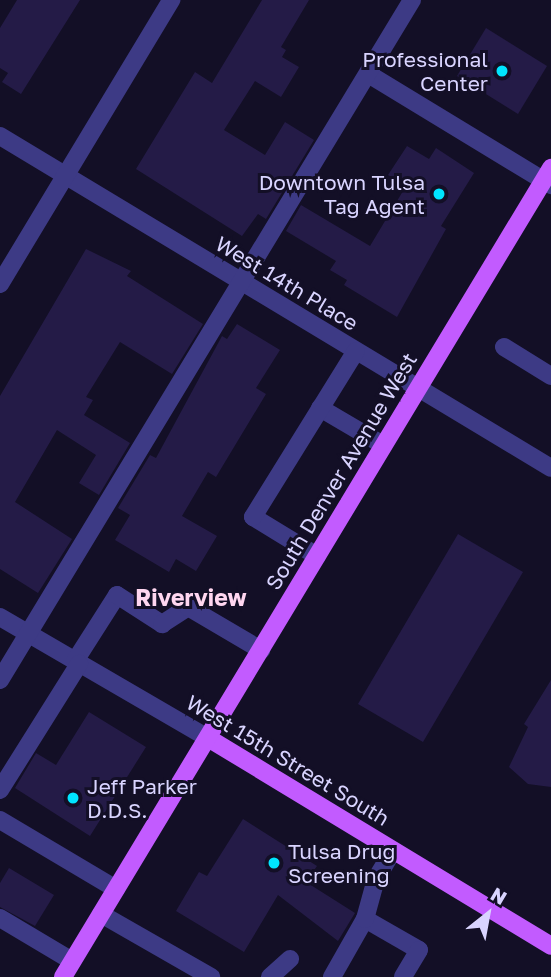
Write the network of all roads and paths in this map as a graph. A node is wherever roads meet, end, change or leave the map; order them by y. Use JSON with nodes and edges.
{"nodes":[{"id":1,"x":171,"y":0,"type":"edge"},
{"id":2,"x":412,"y":0,"type":"edge"},
{"id":3,"x":370,"y":75,"type":"junction"},
{"id":4,"x":0,"y":135,"type":"edge"},
{"id":5,"x":66,"y":175,"type":"junction"},
{"id":6,"x":548,"y":178,"type":"edge"},
{"id":7,"x":242,"y":281,"type":"junction"},
{"id":8,"x":0,"y":284,"type":"edge"},
{"id":9,"x":504,"y":347,"type":"dead end"},
{"id":10,"x":356,"y":351,"type":"junction"},
{"id":11,"x":551,"y":376,"type":"edge"},
{"id":12,"x":416,"y":388,"type":"junction"},
{"id":13,"x":320,"y":408,"type":"junction"},
{"id":14,"x":383,"y":445,"type":"junction"},
{"id":15,"x":551,"y":468,"type":"edge"},
{"id":16,"x":317,"y":556,"type":"junction"},
{"id":17,"x":0,"y":617,"type":"edge"},
{"id":18,"x":28,"y":634,"type":"junction"},
{"id":19,"x":261,"y":650,"type":"junction"},
{"id":20,"x":77,"y":662,"type":"junction"},
{"id":21,"x":0,"y":680,"type":"edge"},
{"id":22,"x":208,"y":738,"type":"junction"},
{"id":23,"x":0,"y":790,"type":"edge"},
{"id":24,"x":0,"y":820,"type":"edge"},
{"id":25,"x":393,"y":851,"type":"junction"},
{"id":26,"x":116,"y":889,"type":"junction"},
{"id":27,"x":101,"y":914,"type":"junction"},
{"id":28,"x":0,"y":918,"type":"edge"},
{"id":29,"x":365,"y":919,"type":"junction"},
{"id":30,"x":550,"y":943,"type":"edge"},
{"id":31,"x":290,"y":959,"type":"dead end"},
{"id":32,"x":72,"y":961,"type":"junction"},
{"id":33,"x":63,"y":977,"type":"edge"},
{"id":34,"x":211,"y":977,"type":"edge"},
{"id":35,"x":270,"y":977,"type":"edge"},
{"id":36,"x":332,"y":977,"type":"edge"},
{"id":37,"x":403,"y":977,"type":"edge"}],
"edges":[{"from":1,"to":5,"type":"street"},
{"from":2,"to":3,"type":"street"},
{"from":3,"to":6,"type":"street"},
{"from":3,"to":7,"type":"street"},
{"from":4,"to":5,"type":"street","name":"West 14th Place"},
{"from":5,"to":7,"type":"street","name":"West 14th Place"},
{"from":5,"to":8,"type":"street"},
{"from":6,"to":12,"type":"main road","name":"South Denver Avenue West"},
{"from":7,"to":10,"type":"street","name":"West 14th Place"},
{"from":7,"to":18,"type":"street"},
{"from":9,"to":11,"type":"street"},
{"from":10,"to":12,"type":"street","name":"West 14th Place"},
{"from":10,"to":13,"type":"street"},
{"from":12,"to":14,"type":"main road","name":"South Denver Avenue West"},
{"from":12,"to":15,"type":"street","name":"West 14th Place"},
{"from":13,"to":14,"type":"street"},
{"from":13,"to":16,"type":"street"},
{"from":14,"to":16,"type":"main road","name":"South Denver Avenue West"},
{"from":16,"to":19,"type":"main road","name":"South Denver Avenue West"},
{"from":17,"to":18,"type":"street","name":"West 15th Street South"},
{"from":18,"to":20,"type":"street","name":"West 15th Street South"},
{"from":18,"to":21,"type":"street"},
{"from":19,"to":20,"type":"street"},
{"from":19,"to":22,"type":"main road","name":"South Denver Avenue West"},
{"from":20,"to":22,"type":"street","name":"West 15th Street South"},
{"from":20,"to":23,"type":"street"},
{"from":22,"to":25,"type":"main road","name":"West 15th Street South"},
{"from":22,"to":26,"type":"main road","name":"South Denver Avenue West"},
{"from":24,"to":26,"type":"street"},
{"from":25,"to":29,"type":"street"},
{"from":25,"to":30,"type":"main road","name":"West 15th Street South"},
{"from":26,"to":27,"type":"main road","name":"South Denver Avenue West"},
{"from":27,"to":32,"type":"main road","name":"South Denver Avenue West"},
{"from":27,"to":34,"type":"street"},
{"from":28,"to":32,"type":"street"},
{"from":29,"to":36,"type":"street"},
{"from":29,"to":37,"type":"street"},
{"from":31,"to":35,"type":"street"},
{"from":32,"to":33,"type":"main road","name":"South Denver Avenue West"}]}
